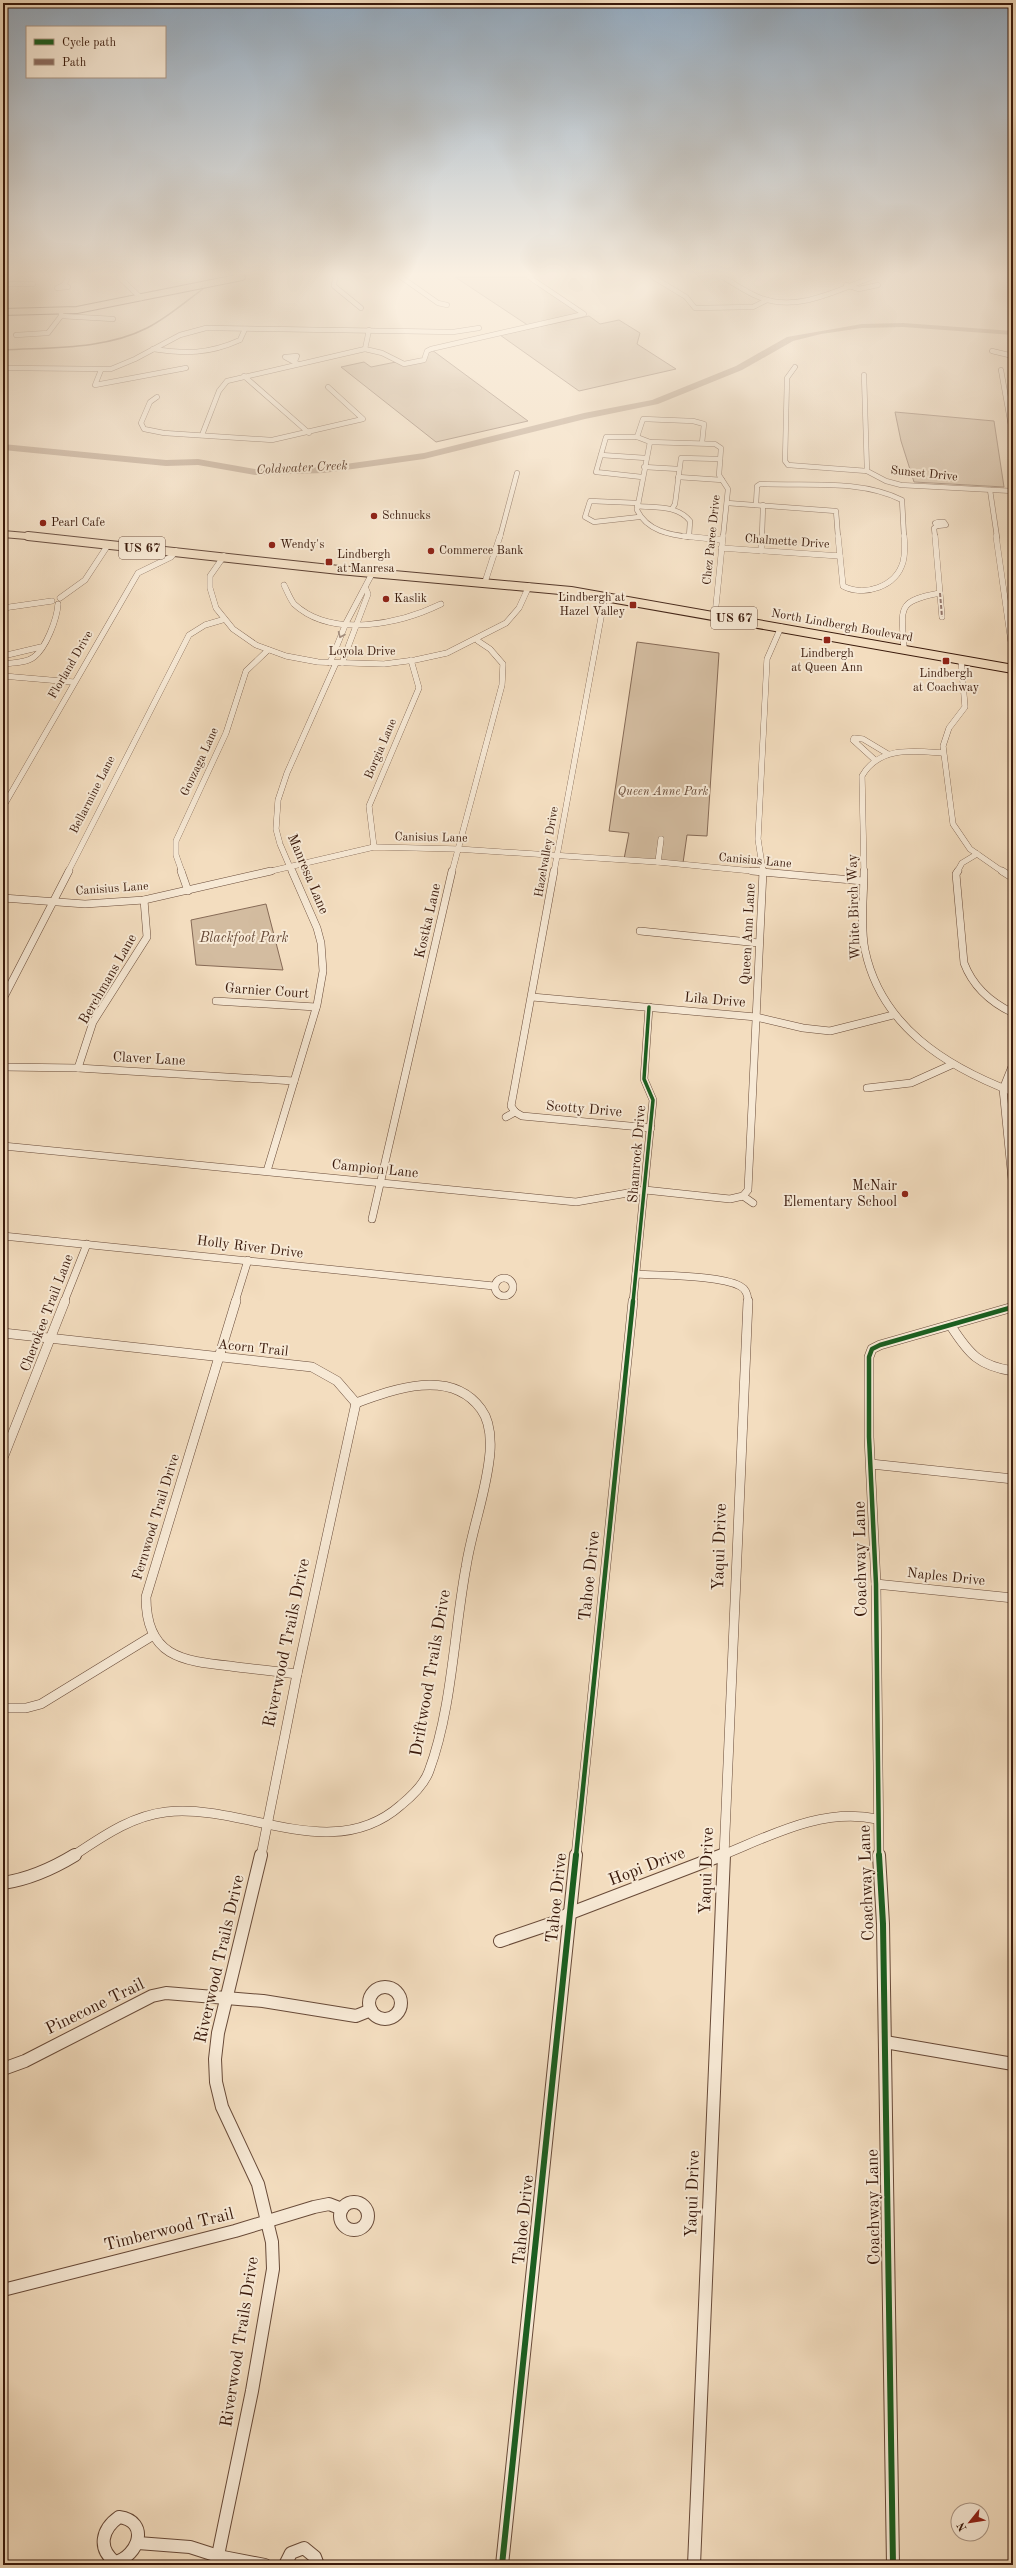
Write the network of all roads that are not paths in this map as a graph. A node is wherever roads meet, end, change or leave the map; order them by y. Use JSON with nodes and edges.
{"nodes":[{"id":1,"x":157,"y":397,"type":"dead end"},
{"id":2,"x":217,"y":397,"type":"edge"},
{"id":3,"x":268,"y":397,"type":"edge"},
{"id":4,"x":340,"y":397,"type":"edge"},
{"id":5,"x":787,"y":397,"type":"edge"},
{"id":6,"x":865,"y":397,"type":"edge"},
{"id":7,"x":1006,"y":397,"type":"edge"},
{"id":8,"x":309,"y":433,"type":"junction"},
{"id":9,"x":202,"y":435,"type":"junction"},
{"id":10,"x":637,"y":437,"type":"junction"},
{"id":11,"x":1013,"y":437,"type":"edge"},
{"id":12,"x":650,"y":442,"type":"junction"},
{"id":13,"x":702,"y":443,"type":"junction"},
{"id":14,"x":601,"y":455,"type":"junction"},
{"id":15,"x":646,"y":458,"type":"junction"},
{"id":16,"x":720,"y":459,"type":"junction"},
{"id":17,"x":644,"y":467,"type":"junction"},
{"id":18,"x":679,"y":469,"type":"junction"},
{"id":19,"x":867,"y":472,"type":"junction"},
{"id":20,"x":516,"y":473,"type":"dead end"},
{"id":21,"x":642,"y":478,"type":"junction"},
{"id":22,"x":678,"y":478,"type":"junction"},
{"id":23,"x":722,"y":480,"type":"junction"},
{"id":24,"x":990,"y":490,"type":"junction"},
{"id":25,"x":1013,"y":491,"type":"edge"},
{"id":26,"x":727,"y":503,"type":"junction"},
{"id":27,"x":638,"y":505,"type":"junction"},
{"id":28,"x":756,"y":505,"type":"junction"},
{"id":29,"x":762,"y":506,"type":"junction"},
{"id":30,"x":672,"y":509,"type":"junction"},
{"id":31,"x":639,"y":517,"type":"junction"},
{"id":32,"x":937,"y":526,"type":"dead end"},
{"id":33,"x":3,"y":534,"type":"edge"},
{"id":34,"x":689,"y":537,"type":"junction"},
{"id":35,"x":722,"y":540,"type":"junction"},
{"id":36,"x":108,"y":545,"type":"junction"},
{"id":37,"x":721,"y":548,"type":"junction"},
{"id":38,"x":761,"y":551,"type":"junction"},
{"id":39,"x":176,"y":552,"type":"junction"},
{"id":40,"x":224,"y":556,"type":"junction"},
{"id":41,"x":840,"y":556,"type":"junction"},
{"id":42,"x":374,"y":571,"type":"junction"},
{"id":43,"x":485,"y":582,"type":"junction"},
{"id":44,"x":284,"y":585,"type":"dead end"},
{"id":45,"x":529,"y":586,"type":"junction"},
{"id":46,"x":366,"y":589,"type":"junction"},
{"id":47,"x":940,"y":593,"type":"junction"},
{"id":48,"x":606,"y":596,"type":"junction"},
{"id":49,"x":59,"y":601,"type":"junction"},
{"id":50,"x":441,"y":604,"type":"dead end"},
{"id":51,"x":3,"y":608,"type":"edge"},
{"id":52,"x":715,"y":615,"type":"junction"},
{"id":53,"x":942,"y":617,"type":"dead end"},
{"id":54,"x":222,"y":620,"type":"junction"},
{"id":55,"x":346,"y":623,"type":"junction"},
{"id":56,"x":358,"y":624,"type":"junction"},
{"id":57,"x":781,"y":627,"type":"junction"},
{"id":58,"x":478,"y":641,"type":"junction"},
{"id":59,"x":41,"y":647,"type":"junction"},
{"id":60,"x":904,"y":649,"type":"junction"},
{"id":61,"x":268,"y":650,"type":"junction"},
{"id":62,"x":3,"y":656,"type":"edge"},
{"id":63,"x":1013,"y":656,"type":"edge"},
{"id":64,"x":960,"y":659,"type":"junction"},
{"id":65,"x":411,"y":660,"type":"junction"},
{"id":66,"x":336,"y":663,"type":"junction"},
{"id":67,"x":3,"y":664,"type":"edge"},
{"id":68,"x":1013,"y":669,"type":"edge"},
{"id":69,"x":3,"y":676,"type":"edge"},
{"id":70,"x":73,"y":682,"type":"junction"},
{"id":71,"x":943,"y":753,"type":"junction"},
{"id":72,"x":888,"y":754,"type":"junction"},
{"id":73,"x":875,"y":760,"type":"junction"},
{"id":74,"x":3,"y":807,"type":"edge"},
{"id":75,"x":661,"y":839,"type":"dead end"},
{"id":76,"x":374,"y":847,"type":"junction"},
{"id":77,"x":457,"y":849,"type":"junction"},
{"id":78,"x":977,"y":854,"type":"junction"},
{"id":79,"x":558,"y":856,"type":"junction"},
{"id":80,"x":658,"y":862,"type":"junction"},
{"id":81,"x":291,"y":866,"type":"junction"},
{"id":82,"x":762,"y":873,"type":"junction"},
{"id":83,"x":1013,"y":878,"type":"edge"},
{"id":84,"x":863,"y":882,"type":"junction"},
{"id":85,"x":188,"y":891,"type":"junction"},
{"id":86,"x":3,"y":898,"type":"edge"},
{"id":87,"x":144,"y":900,"type":"junction"},
{"id":88,"x":51,"y":902,"type":"junction"},
{"id":89,"x":640,"y":931,"type":"dead end"},
{"id":90,"x":759,"y":943,"type":"junction"},
{"id":91,"x":532,"y":997,"type":"junction"},
{"id":92,"x":3,"y":999,"type":"edge"},
{"id":93,"x":216,"y":1001,"type":"dead end"},
{"id":94,"x":649,"y":1007,"type":"junction"},
{"id":95,"x":316,"y":1008,"type":"junction"},
{"id":96,"x":1013,"y":1013,"type":"edge"},
{"id":97,"x":756,"y":1016,"type":"junction"},
{"id":98,"x":893,"y":1016,"type":"junction"},
{"id":99,"x":1013,"y":1064,"type":"edge"},
{"id":100,"x":951,"y":1065,"type":"junction"},
{"id":101,"x":3,"y":1067,"type":"edge"},
{"id":102,"x":78,"y":1068,"type":"junction"},
{"id":103,"x":294,"y":1081,"type":"junction"},
{"id":104,"x":867,"y":1088,"type":"dead end"},
{"id":105,"x":1003,"y":1088,"type":"junction"},
{"id":106,"x":1013,"y":1092,"type":"edge"},
{"id":107,"x":515,"y":1112,"type":"junction"},
{"id":108,"x":506,"y":1117,"type":"dead end"},
{"id":109,"x":651,"y":1128,"type":"junction"},
{"id":110,"x":3,"y":1146,"type":"edge"},
{"id":111,"x":266,"y":1171,"type":"junction"},
{"id":112,"x":1012,"y":1182,"type":"edge"},
{"id":113,"x":379,"y":1183,"type":"junction"},
{"id":114,"x":645,"y":1190,"type":"junction"},
{"id":115,"x":1013,"y":1190,"type":"edge"},
{"id":116,"x":743,"y":1196,"type":"junction"},
{"id":117,"x":753,"y":1203,"type":"dead end"},
{"id":118,"x":372,"y":1219,"type":"dead end"},
{"id":119,"x":641,"y":1234,"type":"joint"},
{"id":120,"x":3,"y":1236,"type":"edge"},
{"id":121,"x":87,"y":1244,"type":"junction"},
{"id":122,"x":248,"y":1260,"type":"junction"},
{"id":123,"x":636,"y":1274,"type":"junction"},
{"id":124,"x":494,"y":1286,"type":"dead end"},
{"id":125,"x":1013,"y":1307,"type":"edge"},
{"id":126,"x":951,"y":1326,"type":"junction"},
{"id":127,"x":3,"y":1332,"type":"edge"},
{"id":128,"x":49,"y":1338,"type":"junction"},
{"id":129,"x":219,"y":1358,"type":"junction"},
{"id":130,"x":1013,"y":1371,"type":"edge"},
{"id":131,"x":356,"y":1403,"type":"junction"},
{"id":132,"x":3,"y":1458,"type":"edge"},
{"id":133,"x":871,"y":1464,"type":"junction"},
{"id":134,"x":1013,"y":1479,"type":"edge"},
{"id":135,"x":876,"y":1584,"type":"junction"},
{"id":136,"x":1013,"y":1598,"type":"edge"},
{"id":137,"x":152,"y":1636,"type":"junction"},
{"id":138,"x":297,"y":1674,"type":"junction"},
{"id":139,"x":3,"y":1708,"type":"edge"},
{"id":140,"x":877,"y":1819,"type":"junction"},
{"id":141,"x":268,"y":1825,"type":"junction"},
{"id":142,"x":725,"y":1854,"type":"junction"},
{"id":143,"x":3,"y":1883,"type":"edge"},
{"id":144,"x":568,"y":1914,"type":"junction"},
{"id":145,"x":500,"y":1941,"type":"dead end"},
{"id":146,"x":226,"y":1998,"type":"junction"},
{"id":147,"x":371,"y":2010,"type":"dead end"},
{"id":148,"x":885,"y":2042,"type":"junction"},
{"id":149,"x":1013,"y":2064,"type":"edge"},
{"id":150,"x":3,"y":2069,"type":"edge"},
{"id":151,"x":342,"y":2209,"type":"dead end"},
{"id":152,"x":268,"y":2221,"type":"junction"},
{"id":153,"x":3,"y":2290,"type":"edge"},
{"id":154,"x":138,"y":2543,"type":"dead end"},
{"id":155,"x":217,"y":2561,"type":"edge"},
{"id":156,"x":265,"y":2565,"type":"edge"},
{"id":157,"x":284,"y":2565,"type":"edge"},
{"id":158,"x":318,"y":2565,"type":"edge"},
{"id":159,"x":502,"y":2565,"type":"edge"},
{"id":160,"x":694,"y":2565,"type":"edge"},
{"id":161,"x":893,"y":2565,"type":"edge"}],
"edges":[{"from":1,"to":9,"type":"street"},
{"from":2,"to":9,"type":"street"},
{"from":3,"to":8,"type":"street"},
{"from":4,"to":8,"type":"street"},
{"from":5,"to":19,"type":"street","name":"Sunset Drive"},
{"from":6,"to":19,"type":"street"},
{"from":7,"to":11,"type":"street"},
{"from":8,"to":9,"type":"street"},
{"from":10,"to":12,"type":"street"},
{"from":10,"to":13,"type":"street"},
{"from":10,"to":14,"type":"street"},
{"from":12,"to":13,"type":"street"},
{"from":12,"to":15,"type":"street"},
{"from":13,"to":16,"type":"street","name":"Chez Paree Drive"},
{"from":14,"to":15,"type":"street"},
{"from":14,"to":21,"type":"street"},
{"from":15,"to":17,"type":"street"},
{"from":16,"to":18,"type":"street"},
{"from":16,"to":23,"type":"street","name":"Chez Paree Drive"},
{"from":17,"to":18,"type":"street"},
{"from":17,"to":21,"type":"street"},
{"from":18,"to":22,"type":"street"},
{"from":19,"to":24,"type":"street","name":"Sunset Drive"},
{"from":20,"to":43,"type":"street"},
{"from":21,"to":27,"type":"street"},
{"from":22,"to":23,"type":"street"},
{"from":22,"to":30,"type":"street"},
{"from":23,"to":26,"type":"street","name":"Chez Paree Drive"},
{"from":24,"to":25,"type":"street","name":"Sunset Drive"},
{"from":24,"to":63,"type":"street"},
{"from":26,"to":28,"type":"street","name":"Chalmette Drive"},
{"from":26,"to":35,"type":"street","name":"Chez Paree Drive"},
{"from":27,"to":30,"type":"street"},
{"from":27,"to":31,"type":"street"},
{"from":27,"to":31,"type":"street"},
{"from":28,"to":29,"type":"street","name":"Chalmette Drive"},
{"from":28,"to":41,"type":"street"},
{"from":29,"to":38,"type":"street"},
{"from":29,"to":41,"type":"street","name":"Chalmette Drive"},
{"from":30,"to":34,"type":"street"},
{"from":31,"to":34,"type":"street"},
{"from":32,"to":47,"type":"street"},
{"from":33,"to":36,"type":"main road","name":"North Lindbergh Boulevard","number":"US 67"},
{"from":34,"to":35,"type":"street"},
{"from":35,"to":37,"type":"street","name":"Chez Paree Drive"},
{"from":36,"to":39,"type":"main road","name":"North Lindbergh Boulevard","number":"US 67"},
{"from":36,"to":49,"type":"street"},
{"from":37,"to":38,"type":"street","name":"Chalmette Drive"},
{"from":37,"to":52,"type":"street","name":"Chez Paree Drive"},
{"from":38,"to":41,"type":"street","name":"Chalmette Drive"},
{"from":39,"to":40,"type":"main road","name":"North Lindbergh Boulevard","number":"US 67"},
{"from":39,"to":70,"type":"street","name":"Florland Drive"},
{"from":40,"to":42,"type":"main road","name":"North Lindbergh Boulevard","number":"US 67"},
{"from":40,"to":54,"type":"street","name":"Loyola Drive"},
{"from":42,"to":43,"type":"main road","name":"North Lindbergh Boulevard","number":"US 67"},
{"from":42,"to":46,"type":"street","name":"Manresa Lane"},
{"from":43,"to":45,"type":"main road","name":"North Lindbergh Boulevard","number":"US 67"},
{"from":44,"to":55,"type":"street"},
{"from":45,"to":48,"type":"main road","name":"North Lindbergh Boulevard","number":"US 67"},
{"from":45,"to":58,"type":"street","name":"Loyola Drive"},
{"from":46,"to":55,"type":"street","name":"Manresa Lane"},
{"from":46,"to":56,"type":"street","name":"Manresa Lane"},
{"from":47,"to":53,"type":"street"},
{"from":47,"to":60,"type":"street"},
{"from":48,"to":52,"type":"main road","name":"North Lindbergh Boulevard","number":"US 67"},
{"from":48,"to":79,"type":"street","name":"Hazelvalley Drive"},
{"from":49,"to":51,"type":"street"},
{"from":49,"to":59,"type":"street"},
{"from":50,"to":56,"type":"street"},
{"from":52,"to":57,"type":"main road","name":"North Lindbergh Boulevard","number":"US 67"},
{"from":54,"to":61,"type":"street","name":"Loyola Drive"},
{"from":54,"to":88,"type":"street","name":"Bellarmine Lane"},
{"from":55,"to":56,"type":"street"},
{"from":55,"to":66,"type":"street","name":"Manresa Lane","one_way":true},
{"from":56,"to":66,"type":"street","name":"Manresa Lane"},
{"from":57,"to":60,"type":"main road","name":"North Lindbergh Boulevard","number":"US 67"},
{"from":57,"to":82,"type":"street","name":"Queen Ann Lane"},
{"from":58,"to":65,"type":"street","name":"Loyola Drive"},
{"from":58,"to":77,"type":"street","name":"Kostka Lane"},
{"from":59,"to":62,"type":"street"},
{"from":59,"to":67,"type":"street"},
{"from":60,"to":64,"type":"main road","name":"North Lindbergh Boulevard","number":"US 67"},
{"from":61,"to":66,"type":"street","name":"Loyola Drive"},
{"from":61,"to":85,"type":"street","name":"Gonzaga Lane"},
{"from":64,"to":68,"type":"main road","name":"North Lindbergh Boulevard","number":"US 67"},
{"from":64,"to":71,"type":"street"},
{"from":65,"to":66,"type":"street","name":"Loyola Drive"},
{"from":65,"to":76,"type":"street","name":"Borgia Lane"},
{"from":66,"to":81,"type":"street","name":"Manresa Lane"},
{"from":69,"to":70,"type":"street"},
{"from":70,"to":74,"type":"street","name":"Florland Drive"},
{"from":71,"to":72,"type":"street","name":"White Birch Way"},
{"from":71,"to":78,"type":"street"},
{"from":72,"to":73,"type":"street","name":"White Birch Way"},
{"from":72,"to":73,"type":"street"},
{"from":73,"to":84,"type":"street","name":"White Birch Way"},
{"from":75,"to":80,"type":"street"},
{"from":76,"to":77,"type":"street","name":"Canisius Lane"},
{"from":76,"to":81,"type":"street","name":"Canisius Lane"},
{"from":77,"to":79,"type":"street","name":"Canisius Lane"},
{"from":77,"to":113,"type":"street","name":"Kostka Lane"},
{"from":78,"to":83,"type":"street"},
{"from":78,"to":96,"type":"street"},
{"from":79,"to":80,"type":"street","name":"Canisius Lane"},
{"from":79,"to":91,"type":"street","name":"Hazelvalley Drive"},
{"from":80,"to":82,"type":"street","name":"Canisius Lane"},
{"from":81,"to":85,"type":"street","name":"Canisius Lane"},
{"from":81,"to":95,"type":"street","name":"Manresa Lane"},
{"from":82,"to":84,"type":"street","name":"Canisius Lane"},
{"from":82,"to":90,"type":"street","name":"Queen Ann Lane"},
{"from":84,"to":98,"type":"street","name":"White Birch Way"},
{"from":85,"to":87,"type":"street","name":"Canisius Lane"},
{"from":86,"to":88,"type":"street","name":"Canisius Lane"},
{"from":87,"to":88,"type":"street","name":"Canisius Lane"},
{"from":87,"to":102,"type":"street","name":"Berchmans Lane"},
{"from":88,"to":92,"type":"street","name":"Bellarmine Lane"},
{"from":89,"to":90,"type":"street"},
{"from":90,"to":97,"type":"street","name":"Queen Ann Lane"},
{"from":91,"to":94,"type":"street","name":"Lila Drive"},
{"from":91,"to":107,"type":"street","name":"Hazelvalley Drive"},
{"from":93,"to":95,"type":"street","name":"Garnier Court"},
{"from":94,"to":97,"type":"street","name":"Lila Drive"},
{"from":94,"to":109,"type":"street","name":"Shamrock Drive"},
{"from":95,"to":103,"type":"street","name":"Manresa Lane"},
{"from":97,"to":98,"type":"street","name":"Lila Drive"},
{"from":97,"to":116,"type":"street","name":"Queen Ann Lane"},
{"from":98,"to":100,"type":"street","name":"White Birch Way"},
{"from":99,"to":105,"type":"street"},
{"from":100,"to":104,"type":"street"},
{"from":100,"to":105,"type":"street","name":"White Birch Way"},
{"from":101,"to":102,"type":"street","name":"Claver Lane"},
{"from":102,"to":103,"type":"street","name":"Claver Lane"},
{"from":103,"to":111,"type":"street","name":"Manresa Lane"},
{"from":105,"to":106,"type":"street","name":"White Birch Way"},
{"from":105,"to":112,"type":"street"},
{"from":107,"to":108,"type":"street"},
{"from":107,"to":109,"type":"street","name":"Scotty Drive"},
{"from":109,"to":114,"type":"street","name":"Shamrock Drive"},
{"from":110,"to":111,"type":"street","name":"Campion Lane"},
{"from":111,"to":113,"type":"street","name":"Campion Lane"},
{"from":112,"to":115,"type":"street"},
{"from":113,"to":114,"type":"street","name":"Campion Lane"},
{"from":113,"to":118,"type":"street","name":"Kostka Lane"},
{"from":114,"to":116,"type":"street","name":"Campion Lane"},
{"from":114,"to":119,"type":"street","name":"Shamrock Drive"},
{"from":116,"to":117,"type":"street"},
{"from":119,"to":123,"type":"street","name":"Tahoe Drive"},
{"from":120,"to":121,"type":"street","name":"Holly River Drive"},
{"from":121,"to":122,"type":"street","name":"Holly River Drive"},
{"from":121,"to":128,"type":"street","name":"Cherokee Trail Lane"},
{"from":122,"to":124,"type":"street","name":"Holly River Drive"},
{"from":122,"to":129,"type":"street","name":"Fernwood Trail Drive"},
{"from":123,"to":142,"type":"street","name":"Yaqui Drive"},
{"from":123,"to":144,"type":"street","name":"Tahoe Drive"},
{"from":125,"to":126,"type":"street","name":"Coachway Lane"},
{"from":126,"to":130,"type":"street"},
{"from":126,"to":133,"type":"street","name":"Coachway Lane"},
{"from":127,"to":128,"type":"street","name":"Acorn Trail"},
{"from":128,"to":129,"type":"street","name":"Acorn Trail"},
{"from":128,"to":132,"type":"street","name":"Cherokee Trail Lane"},
{"from":129,"to":131,"type":"street","name":"Acorn Trail"},
{"from":129,"to":137,"type":"street","name":"Fernwood Trail Drive"},
{"from":131,"to":138,"type":"street","name":"Riverwood Trails Drive"},
{"from":131,"to":141,"type":"street","name":"Driftwood Trails Drive"},
{"from":133,"to":134,"type":"street"},
{"from":133,"to":135,"type":"street","name":"Coachway Lane"},
{"from":135,"to":136,"type":"street","name":"Naples Drive"},
{"from":135,"to":140,"type":"street","name":"Coachway Lane"},
{"from":137,"to":138,"type":"street"},
{"from":137,"to":139,"type":"street"},
{"from":138,"to":141,"type":"street","name":"Riverwood Trails Drive"},
{"from":140,"to":142,"type":"street","name":"Hopi Drive"},
{"from":140,"to":148,"type":"street","name":"Coachway Lane"},
{"from":141,"to":143,"type":"street","name":"Driftwood Trails Drive"},
{"from":141,"to":146,"type":"street","name":"Riverwood Trails Drive"},
{"from":142,"to":144,"type":"street","name":"Hopi Drive"},
{"from":142,"to":160,"type":"street","name":"Yaqui Drive"},
{"from":144,"to":145,"type":"street","name":"Hopi Drive"},
{"from":144,"to":159,"type":"street","name":"Tahoe Drive"},
{"from":146,"to":147,"type":"street","name":"Pinecone Trail"},
{"from":146,"to":150,"type":"street","name":"Pinecone Trail"},
{"from":146,"to":152,"type":"street","name":"Riverwood Trails Drive"},
{"from":148,"to":149,"type":"street"},
{"from":148,"to":161,"type":"street","name":"Coachway Lane"},
{"from":151,"to":152,"type":"street","name":"Timberwood Trail"},
{"from":152,"to":153,"type":"street","name":"Timberwood Trail"},
{"from":152,"to":155,"type":"street","name":"Riverwood Trails Drive"},
{"from":154,"to":155,"type":"street"},
{"from":155,"to":156,"type":"street"},
{"from":157,"to":158,"type":"street"}]}
